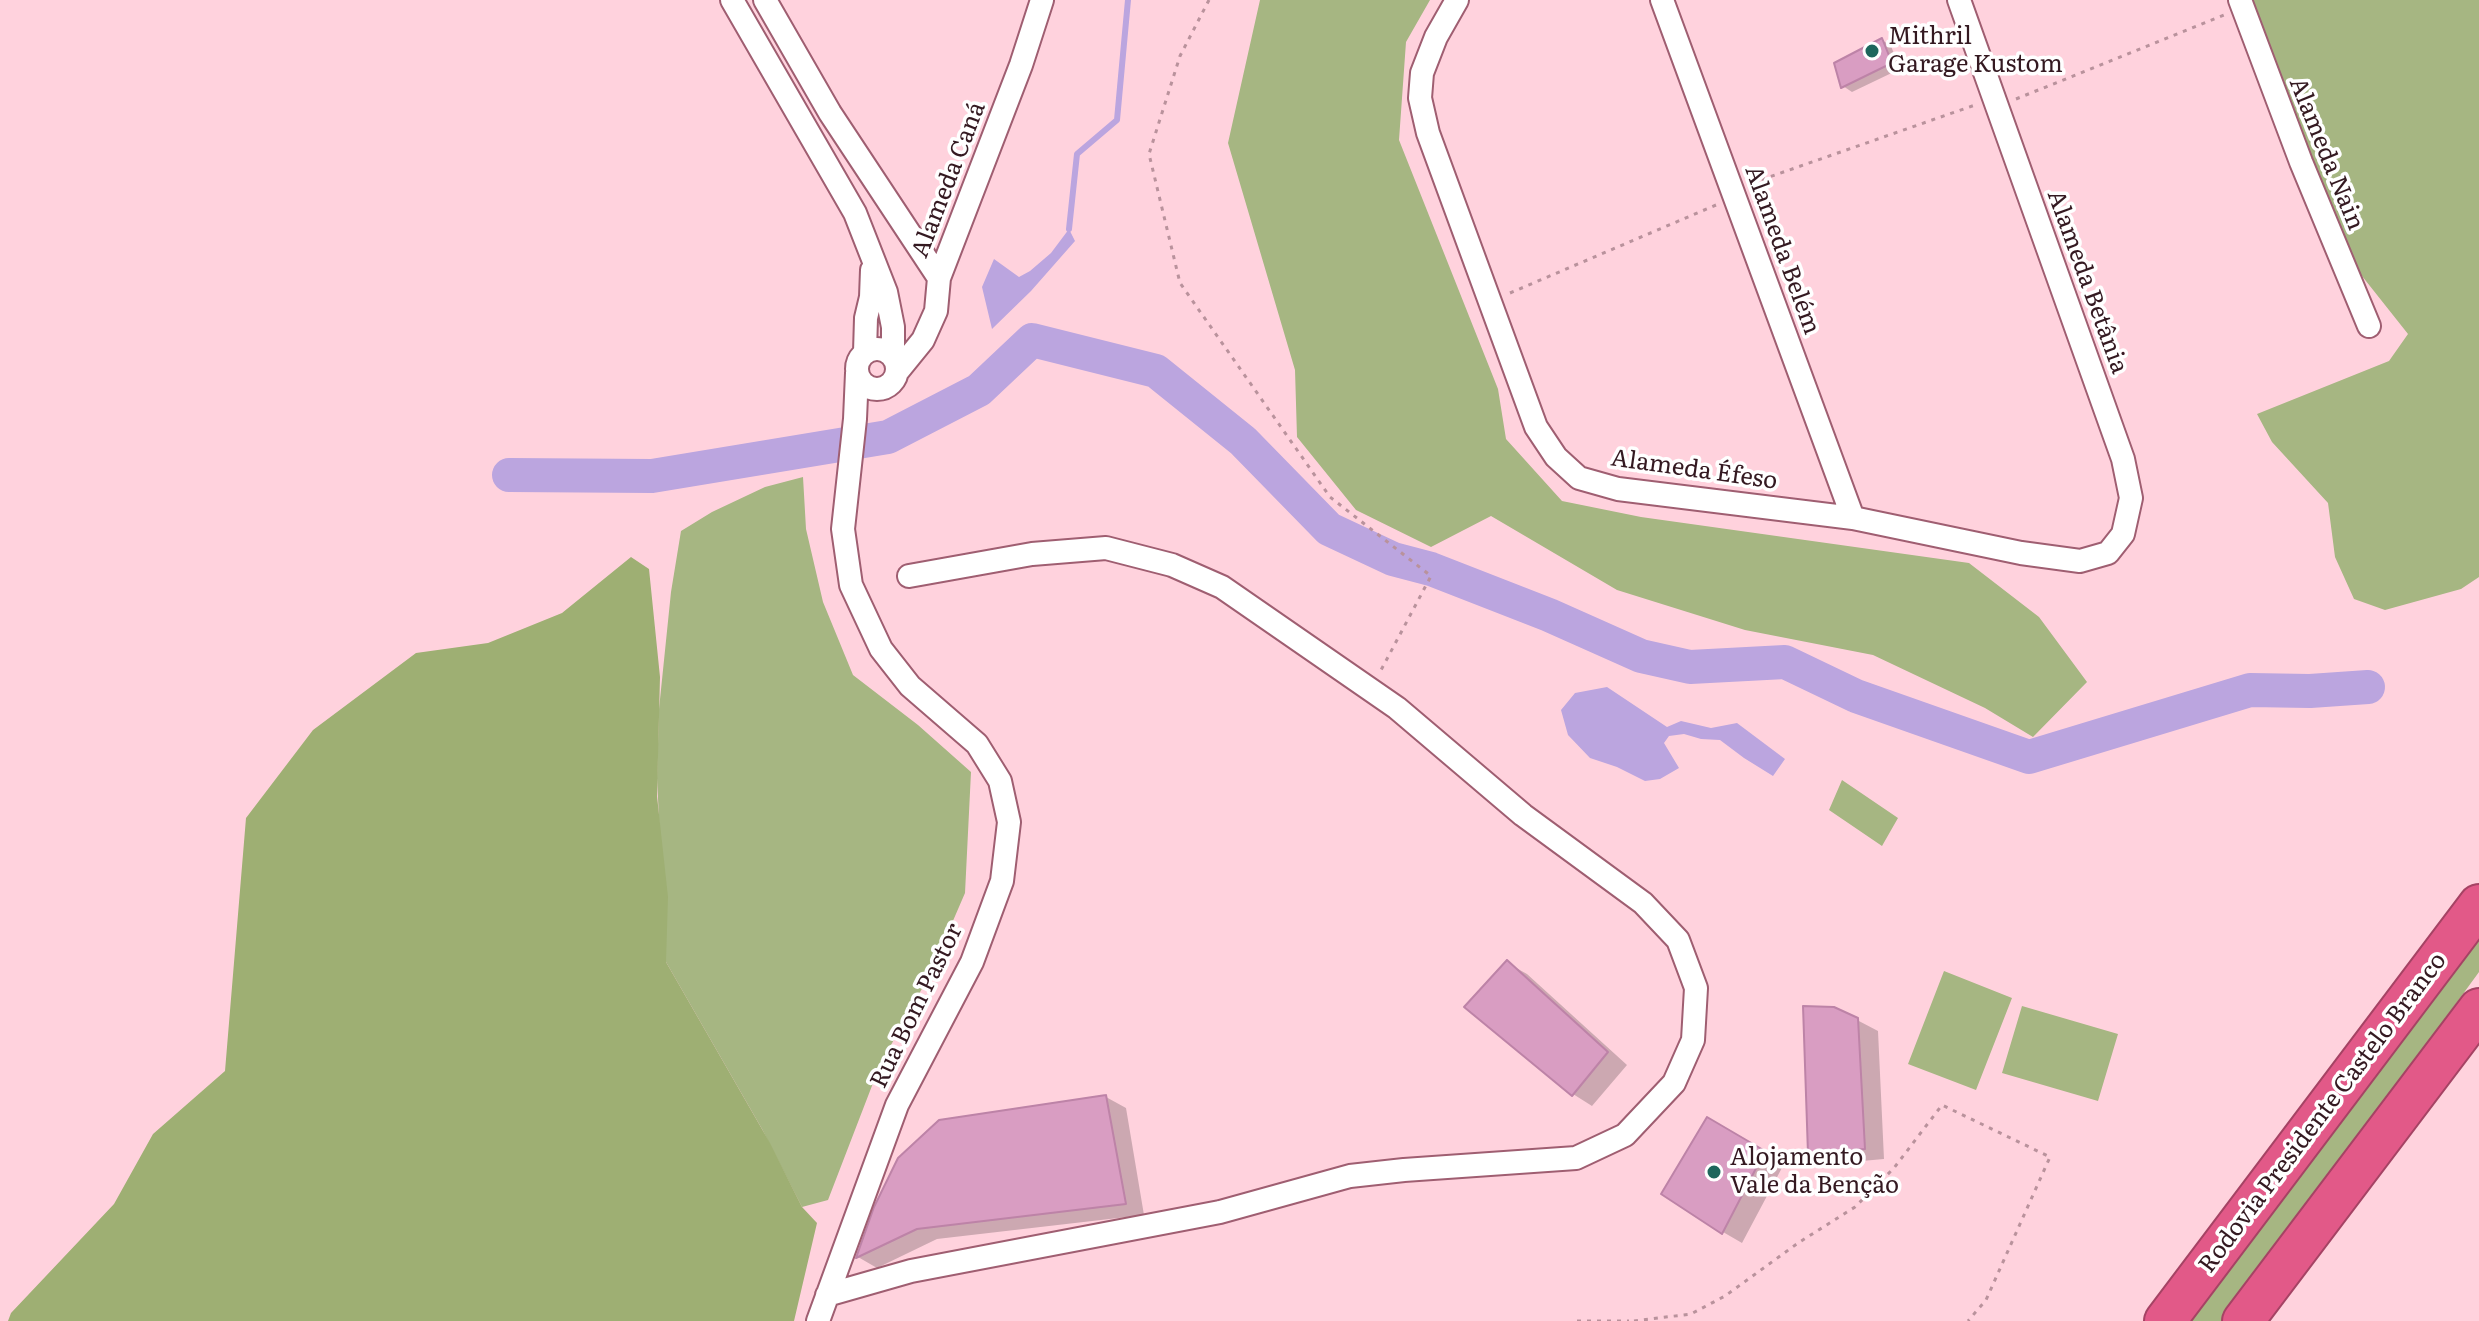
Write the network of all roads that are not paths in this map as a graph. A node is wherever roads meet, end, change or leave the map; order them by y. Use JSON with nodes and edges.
{"nodes":[{"id":1,"x":732,"y":0,"type":"edge"},
{"id":2,"x":765,"y":0,"type":"edge"},
{"id":3,"x":1042,"y":0,"type":"edge"},
{"id":4,"x":1457,"y":0,"type":"edge"},
{"id":5,"x":1662,"y":0,"type":"edge"},
{"id":6,"x":1959,"y":0,"type":"edge"},
{"id":7,"x":2241,"y":4,"type":"edge"},
{"id":8,"x":873,"y":256,"type":"junction"},
{"id":9,"x":939,"y":278,"type":"junction"},
{"id":10,"x":2369,"y":326,"type":"dead end"},
{"id":11,"x":861,"y":363,"type":"junction"},
{"id":12,"x":893,"y":372,"type":"junction"},
{"id":13,"x":854,"y":428,"type":"junction"},
{"id":14,"x":1853,"y":518,"type":"junction"},
{"id":15,"x":2080,"y":561,"type":"joint"},
{"id":16,"x":909,"y":576,"type":"dead end"},
{"id":17,"x":2479,"y":905,"type":"edge"},
{"id":18,"x":2479,"y":1009,"type":"edge"},
{"id":19,"x":2415,"y":1096,"type":"junction"},
{"id":20,"x":827,"y":1295,"type":"junction"},
{"id":21,"x":818,"y":1321,"type":"edge"},
{"id":22,"x":2165,"y":1321,"type":"edge"},
{"id":23,"x":2243,"y":1321,"type":"edge"},
{"id":24,"x":2274,"y":1321,"type":"edge"}],
"edges":[{"from":1,"to":8,"type":"street"},
{"from":2,"to":9,"type":"street"},
{"from":3,"to":9,"type":"street","name":"Alameda Caná"},
{"from":4,"to":14,"type":"street","name":"Alameda Éfeso"},
{"from":5,"to":14,"type":"street","name":"Alameda Belém"},
{"from":6,"to":15,"type":"street","name":"Alameda Betânia"},
{"from":7,"to":10,"type":"street","name":"Alameda Nain"},
{"from":8,"to":11,"type":"street"},
{"from":8,"to":12,"type":"street"},
{"from":9,"to":12,"type":"street","name":"Alameda Caná"},
{"from":11,"to":12,"type":"street"},
{"from":11,"to":12,"type":"street"},
{"from":11,"to":13,"type":"street"},
{"from":12,"to":13,"type":"street"},
{"from":13,"to":20,"type":"street","name":"Rua Bom Pastor"},
{"from":14,"to":15,"type":"street","name":"Alameda Éfeso"},
{"from":16,"to":20,"type":"street"},
{"from":17,"to":22,"type":"highway","name":"Rodovia Presidente Castelo Branco"},
{"from":18,"to":19,"type":"highway"},
{"from":19,"to":23,"type":"highway"},
{"from":19,"to":24,"type":"highway"},
{"from":20,"to":21,"type":"street","name":"Rua Bom Pastor"}]}
